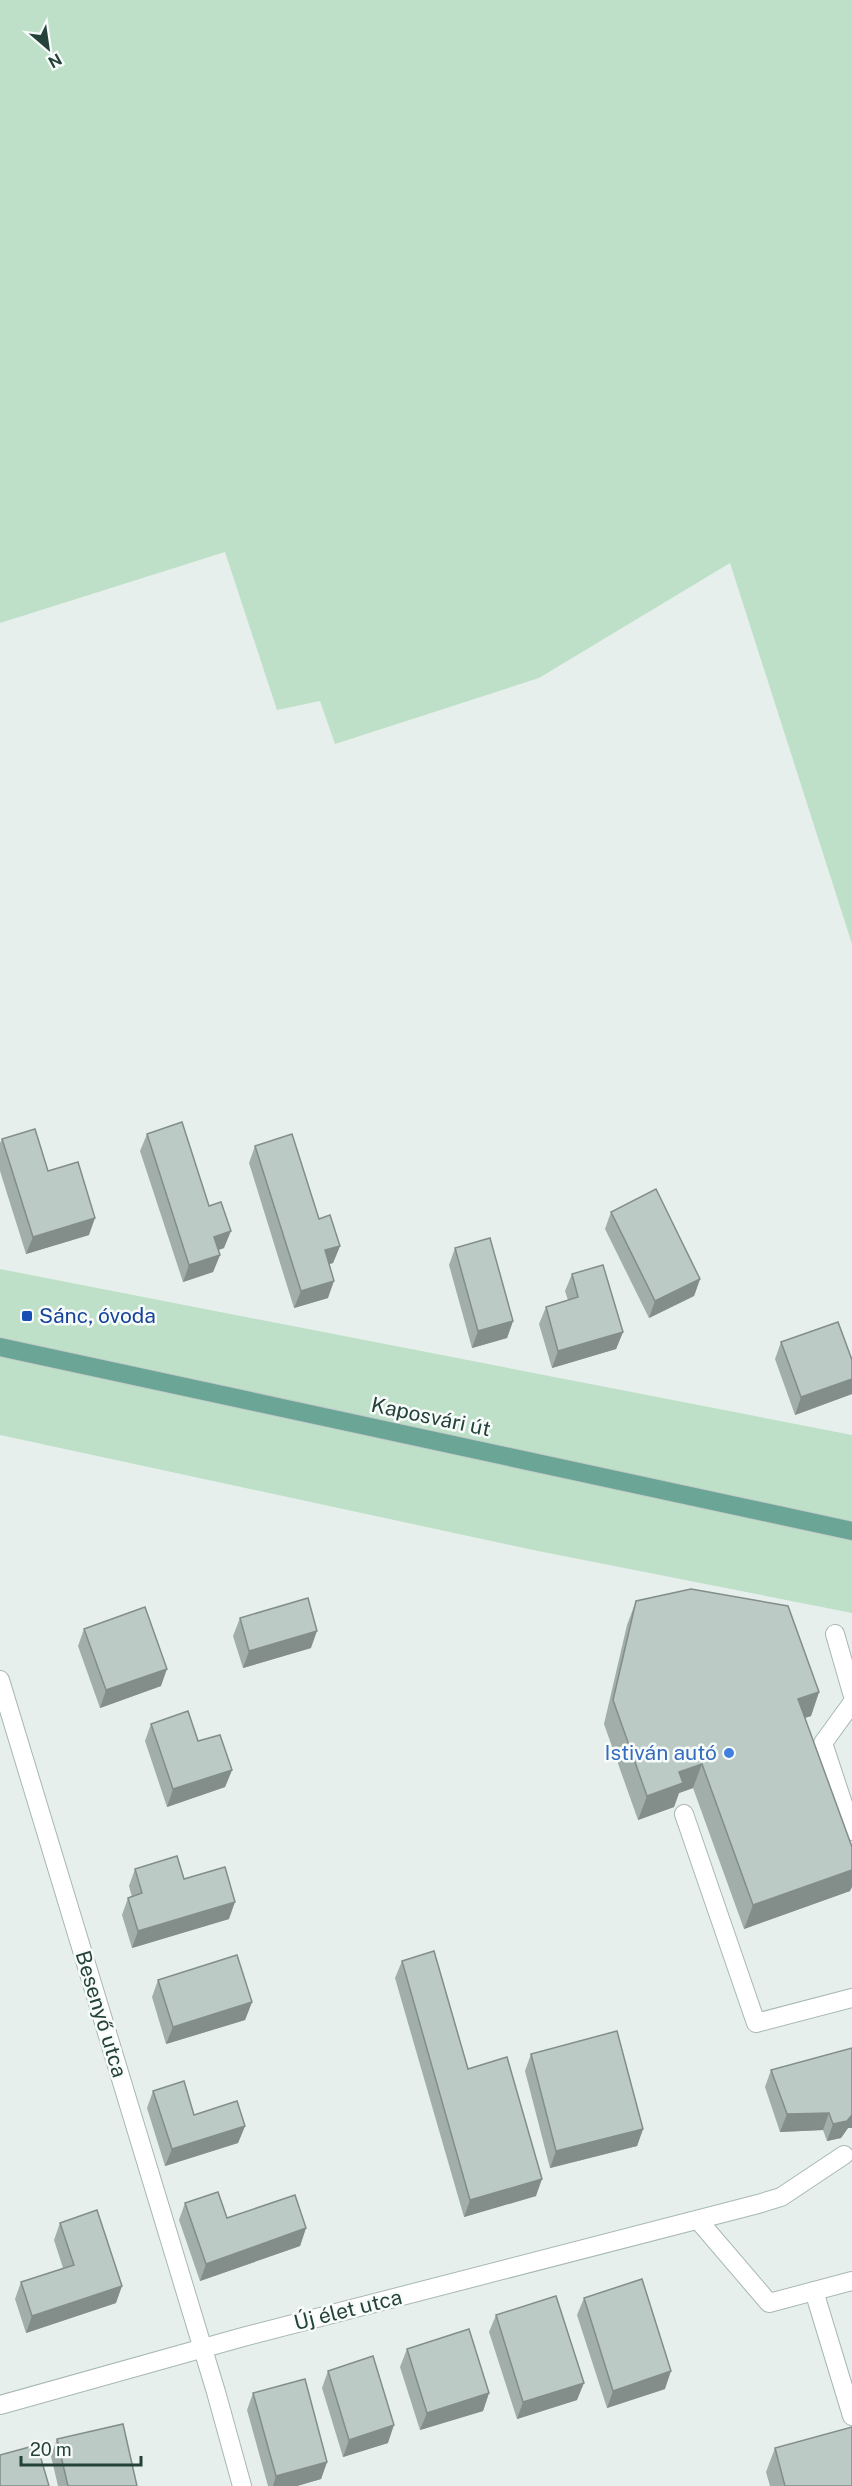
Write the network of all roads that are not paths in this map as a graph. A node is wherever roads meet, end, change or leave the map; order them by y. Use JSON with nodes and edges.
{"nodes":[{"id":1,"x":0,"y":1347,"type":"edge"},
{"id":2,"x":852,"y":1531,"type":"edge"},
{"id":3,"x":835,"y":1634,"type":"dead end"},
{"id":4,"x":848,"y":1664,"type":"edge"},
{"id":5,"x":0,"y":1680,"type":"edge"},
{"id":6,"x":852,"y":1693,"type":"edge"},
{"id":7,"x":852,"y":1703,"type":"edge"},
{"id":8,"x":7,"y":1727,"type":"edge"},
{"id":9,"x":684,"y":1815,"type":"dead end"},
{"id":10,"x":852,"y":1831,"type":"edge"},
{"id":11,"x":852,"y":1998,"type":"edge"},
{"id":12,"x":844,"y":2155,"type":"dead end"},
{"id":13,"x":698,"y":2220,"type":"junction"},
{"id":14,"x":852,"y":2281,"type":"edge"},
{"id":15,"x":814,"y":2291,"type":"junction"},
{"id":16,"x":203,"y":2348,"type":"junction"},
{"id":17,"x":0,"y":2405,"type":"edge"},
{"id":18,"x":852,"y":2416,"type":"edge"},
{"id":19,"x":242,"y":2486,"type":"edge"}],
"edges":[{"from":1,"to":2,"type":"main road","name":"Kaposvári út"},
{"from":3,"to":4,"type":"street"},
{"from":4,"to":6,"type":"street"},
{"from":5,"to":8,"type":"street","name":"Besenyő utca"},
{"from":7,"to":10,"type":"street"},
{"from":8,"to":16,"type":"street","name":"Besenyő utca"},
{"from":9,"to":11,"type":"street"},
{"from":12,"to":13,"type":"street","name":"Új élet utca"},
{"from":13,"to":15,"type":"street"},
{"from":13,"to":16,"type":"street","name":"Új élet utca"},
{"from":14,"to":15,"type":"street"},
{"from":15,"to":18,"type":"street"},
{"from":16,"to":17,"type":"street","name":"Új élet utca"},
{"from":16,"to":19,"type":"street","name":"Besenyő utca"}]}
